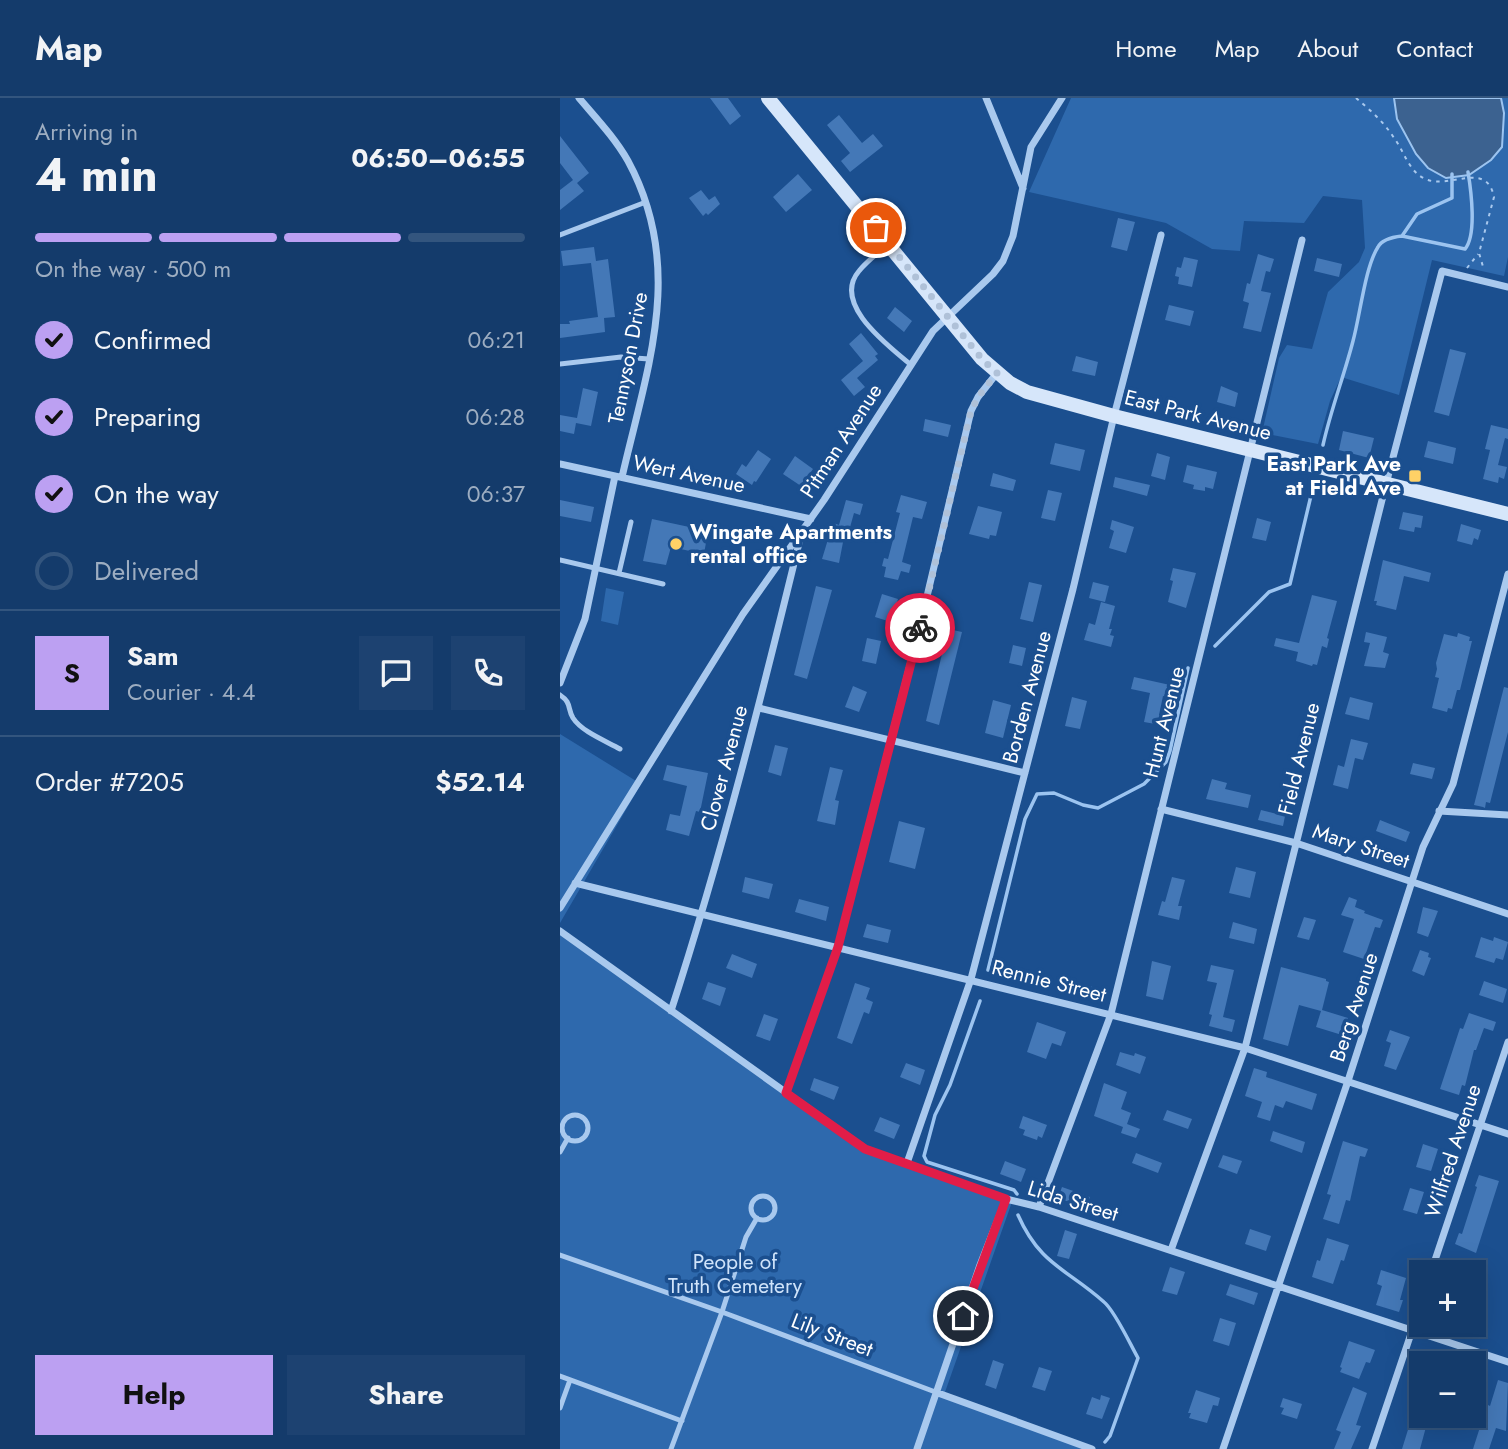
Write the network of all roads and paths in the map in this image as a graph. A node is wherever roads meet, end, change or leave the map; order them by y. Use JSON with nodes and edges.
{"nodes":[{"id":1,"x":579,"y":98,"type":"edge"},
{"id":2,"x":768,"y":98,"type":"edge"},
{"id":3,"x":986,"y":98,"type":"edge"},
{"id":4,"x":1062,"y":98,"type":"edge"},
{"id":5,"x":1356,"y":98,"type":"edge"},
{"id":6,"x":1023,"y":188,"type":"junction"},
{"id":7,"x":646,"y":202,"type":"junction"},
{"id":8,"x":560,"y":235,"type":"edge"},
{"id":9,"x":1161,"y":235,"type":"dead end"},
{"id":10,"x":1302,"y":240,"type":"dead end"},
{"id":11,"x":889,"y":244,"type":"junction"},
{"id":12,"x":1479,"y":253,"type":"junction"},
{"id":13,"x":1461,"y":276,"type":"junction"},
{"id":14,"x":1486,"y":282,"type":"junction"},
{"id":15,"x":1508,"y":287,"type":"edge"},
{"id":16,"x":948,"y":315,"type":"junction"},
{"id":17,"x":649,"y":359,"type":"junction"},
{"id":18,"x":560,"y":364,"type":"edge"},
{"id":19,"x":911,"y":365,"type":"junction"},
{"id":20,"x":997,"y":373,"type":"junction"},
{"id":21,"x":1114,"y":416,"type":"junction"},
{"id":22,"x":1249,"y":449,"type":"junction"},
{"id":23,"x":560,"y":464,"type":"edge"},
{"id":24,"x":618,"y":477,"type":"junction"},
{"id":25,"x":1386,"y":484,"type":"junction"},
{"id":26,"x":1508,"y":514,"type":"edge"},
{"id":27,"x":811,"y":519,"type":"junction"},
{"id":28,"x":631,"y":522,"type":"dead end"},
{"id":29,"x":802,"y":532,"type":"junction"},
{"id":30,"x":560,"y":560,"type":"edge"},
{"id":31,"x":595,"y":568,"type":"junction"},
{"id":32,"x":619,"y":573,"type":"junction"},
{"id":33,"x":1508,"y":574,"type":"edge"},
{"id":34,"x":663,"y":584,"type":"dead end"},
{"id":35,"x":560,"y":683,"type":"edge"},
{"id":36,"x":560,"y":695,"type":"edge"},
{"id":37,"x":759,"y":708,"type":"junction"},
{"id":38,"x":891,"y":740,"type":"junction"},
{"id":39,"x":620,"y":749,"type":"dead end"},
{"id":40,"x":1025,"y":773,"type":"junction"},
{"id":41,"x":1161,"y":809,"type":"junction"},
{"id":42,"x":1439,"y":811,"type":"junction"},
{"id":43,"x":1508,"y":816,"type":"edge"},
{"id":44,"x":1296,"y":843,"type":"junction"},
{"id":45,"x":1413,"y":881,"type":"junction"},
{"id":46,"x":575,"y":883,"type":"junction"},
{"id":47,"x":560,"y":908,"type":"edge"},
{"id":48,"x":702,"y":914,"type":"junction"},
{"id":49,"x":1508,"y":914,"type":"edge"},
{"id":50,"x":560,"y":931,"type":"edge"},
{"id":51,"x":838,"y":947,"type":"junction"},
{"id":52,"x":971,"y":979,"type":"junction"},
{"id":53,"x":671,"y":1011,"type":"junction"},
{"id":54,"x":1111,"y":1014,"type":"junction"},
{"id":55,"x":1508,"y":1042,"type":"edge"},
{"id":56,"x":1245,"y":1048,"type":"junction"},
{"id":57,"x":1348,"y":1080,"type":"junction"},
{"id":58,"x":786,"y":1093,"type":"junction"},
{"id":59,"x":1480,"y":1125,"type":"junction"},
{"id":60,"x":1508,"y":1134,"type":"edge"},
{"id":61,"x":568,"y":1138,"type":"junction"},
{"id":62,"x":560,"y":1152,"type":"edge"},
{"id":63,"x":907,"y":1163,"type":"junction"},
{"id":64,"x":1006,"y":1199,"type":"junction"},
{"id":65,"x":1039,"y":1206,"type":"junction"},
{"id":66,"x":757,"y":1218,"type":"junction"},
{"id":67,"x":1171,"y":1250,"type":"junction"},
{"id":68,"x":560,"y":1255,"type":"edge"},
{"id":69,"x":1436,"y":1260,"type":"edge"},
{"id":70,"x":1280,"y":1286,"type":"junction"},
{"id":71,"x":722,"y":1312,"type":"junction"},
{"id":72,"x":1409,"y":1329,"type":"edge"},
{"id":73,"x":1410,"y":1337,"type":"edge"},
{"id":74,"x":1433,"y":1337,"type":"edge"},
{"id":75,"x":1508,"y":1362,"type":"edge"},
{"id":76,"x":560,"y":1376,"type":"edge"},
{"id":77,"x":570,"y":1380,"type":"junction"},
{"id":78,"x":938,"y":1393,"type":"junction"},
{"id":79,"x":560,"y":1408,"type":"edge"},
{"id":80,"x":682,"y":1421,"type":"junction"},
{"id":81,"x":671,"y":1449,"type":"edge"},
{"id":82,"x":917,"y":1449,"type":"edge"},
{"id":83,"x":1092,"y":1449,"type":"edge"},
{"id":84,"x":1223,"y":1449,"type":"edge"},
{"id":85,"x":1372,"y":1449,"type":"edge"}],
"edges":[{"from":1,"to":7,"type":"street","name":"Tennyson Drive"},
{"from":2,"to":11,"type":"street","name":"East Park Avenue"},
{"from":3,"to":6,"type":"street"},
{"from":4,"to":6,"type":"street","name":"Pitman Avenue"},
{"from":5,"to":12,"type":"path"},
{"from":6,"to":16,"type":"street","name":"Pitman Avenue"},
{"from":7,"to":8,"type":"lane"},
{"from":7,"to":17,"type":"street","name":"Tennyson Drive"},
{"from":9,"to":21,"type":"street","name":"Borden Avenue"},
{"from":10,"to":22,"type":"street","name":"Hunt Avenue"},
{"from":11,"to":16,"type":"street","name":"East Park Avenue"},
{"from":11,"to":19,"type":"lane"},
{"from":12,"to":13,"type":"path"},
{"from":12,"to":14,"type":"path"},
{"from":13,"to":14,"type":"street"},
{"from":13,"to":25,"type":"street","name":"Field Avenue"},
{"from":14,"to":15,"type":"street"},
{"from":16,"to":19,"type":"street","name":"Pitman Avenue"},
{"from":16,"to":20,"type":"street","name":"East Park Avenue"},
{"from":17,"to":18,"type":"lane"},
{"from":17,"to":24,"type":"street","name":"Tennyson Drive"},
{"from":19,"to":27,"type":"street","name":"Pitman Avenue"},
{"from":20,"to":21,"type":"street","name":"East Park Avenue"},
{"from":20,"to":38,"type":"street"},
{"from":21,"to":22,"type":"street","name":"East Park Avenue"},
{"from":21,"to":40,"type":"street","name":"Borden Avenue"},
{"from":22,"to":25,"type":"street","name":"East Park Avenue"},
{"from":22,"to":41,"type":"street","name":"Hunt Avenue"},
{"from":23,"to":24,"type":"street","name":"Wert Avenue"},
{"from":24,"to":27,"type":"street","name":"Wert Avenue"},
{"from":24,"to":31,"type":"street","name":"Tennyson Drive"},
{"from":25,"to":26,"type":"street","name":"East Park Avenue"},
{"from":25,"to":44,"type":"street","name":"Field Avenue"},
{"from":27,"to":29,"type":"street","name":"Pitman Avenue"},
{"from":28,"to":32,"type":"lane"},
{"from":29,"to":37,"type":"street","name":"Clover Avenue"},
{"from":29,"to":46,"type":"street","name":"Pitman Avenue"},
{"from":30,"to":31,"type":"lane"},
{"from":31,"to":32,"type":"lane"},
{"from":31,"to":35,"type":"street","name":"Tennyson Drive"},
{"from":32,"to":34,"type":"lane"},
{"from":33,"to":42,"type":"street","name":"Berg Avenue"},
{"from":36,"to":39,"type":"lane"},
{"from":37,"to":38,"type":"street"},
{"from":37,"to":48,"type":"street","name":"Clover Avenue"},
{"from":38,"to":40,"type":"street"},
{"from":38,"to":51,"type":"street"},
{"from":40,"to":52,"type":"street","name":"Borden Avenue"},
{"from":41,"to":44,"type":"street","name":"Mary Street"},
{"from":41,"to":54,"type":"street","name":"Hunt Avenue"},
{"from":42,"to":43,"type":"street"},
{"from":42,"to":45,"type":"street","name":"Berg Avenue"},
{"from":44,"to":45,"type":"street","name":"Mary Street"},
{"from":44,"to":56,"type":"street","name":"Field Avenue"},
{"from":45,"to":49,"type":"street","name":"Mary Street"},
{"from":45,"to":57,"type":"street","name":"Berg Avenue"},
{"from":46,"to":47,"type":"street","name":"Pitman Avenue"},
{"from":46,"to":48,"type":"street","name":"Rennie Street"},
{"from":48,"to":51,"type":"street","name":"Rennie Street"},
{"from":48,"to":53,"type":"street","name":"Clover Avenue"},
{"from":50,"to":53,"type":"street","name":"Lida Street"},
{"from":51,"to":52,"type":"street","name":"Rennie Street"},
{"from":51,"to":58,"type":"street"},
{"from":52,"to":54,"type":"street","name":"Rennie Street"},
{"from":52,"to":63,"type":"street","name":"Borden Avenue"},
{"from":53,"to":58,"type":"street","name":"Lida Street"},
{"from":54,"to":56,"type":"street","name":"Rennie Street"},
{"from":54,"to":65,"type":"street","name":"Hunt Avenue"},
{"from":55,"to":59,"type":"street","name":"Wilfred Avenue"},
{"from":56,"to":57,"type":"street","name":"Rennie Street"},
{"from":56,"to":67,"type":"street","name":"Field Avenue"},
{"from":57,"to":59,"type":"street","name":"Rennie Street"},
{"from":57,"to":70,"type":"street","name":"Berg Avenue"},
{"from":58,"to":63,"type":"street","name":"Lida Street"},
{"from":59,"to":60,"type":"street","name":"Rennie Street"},
{"from":59,"to":69,"type":"street","name":"Wilfred Avenue"},
{"from":61,"to":61,"type":"lane"},
{"from":61,"to":62,"type":"lane"},
{"from":63,"to":64,"type":"street","name":"Lida Street"},
{"from":64,"to":65,"type":"street","name":"Lida Street"},
{"from":64,"to":78,"type":"street"},
{"from":65,"to":67,"type":"street","name":"Lida Street"},
{"from":66,"to":66,"type":"lane"},
{"from":66,"to":71,"type":"lane"},
{"from":67,"to":70,"type":"street","name":"Lida Street"},
{"from":68,"to":71,"type":"lane","name":"Lily Street"},
{"from":70,"to":72,"type":"street","name":"Lida Street"},
{"from":70,"to":84,"type":"street","name":"Berg Avenue"},
{"from":71,"to":78,"type":"lane","name":"Lily Street"},
{"from":71,"to":80,"type":"lane"},
{"from":73,"to":85,"type":"street"},
{"from":74,"to":75,"type":"street","name":"Lida Street"},
{"from":76,"to":77,"type":"lane"},
{"from":77,"to":79,"type":"lane"},
{"from":77,"to":80,"type":"lane"},
{"from":78,"to":82,"type":"street"},
{"from":78,"to":83,"type":"street","name":"Lily Street"},
{"from":80,"to":81,"type":"lane"}]}
